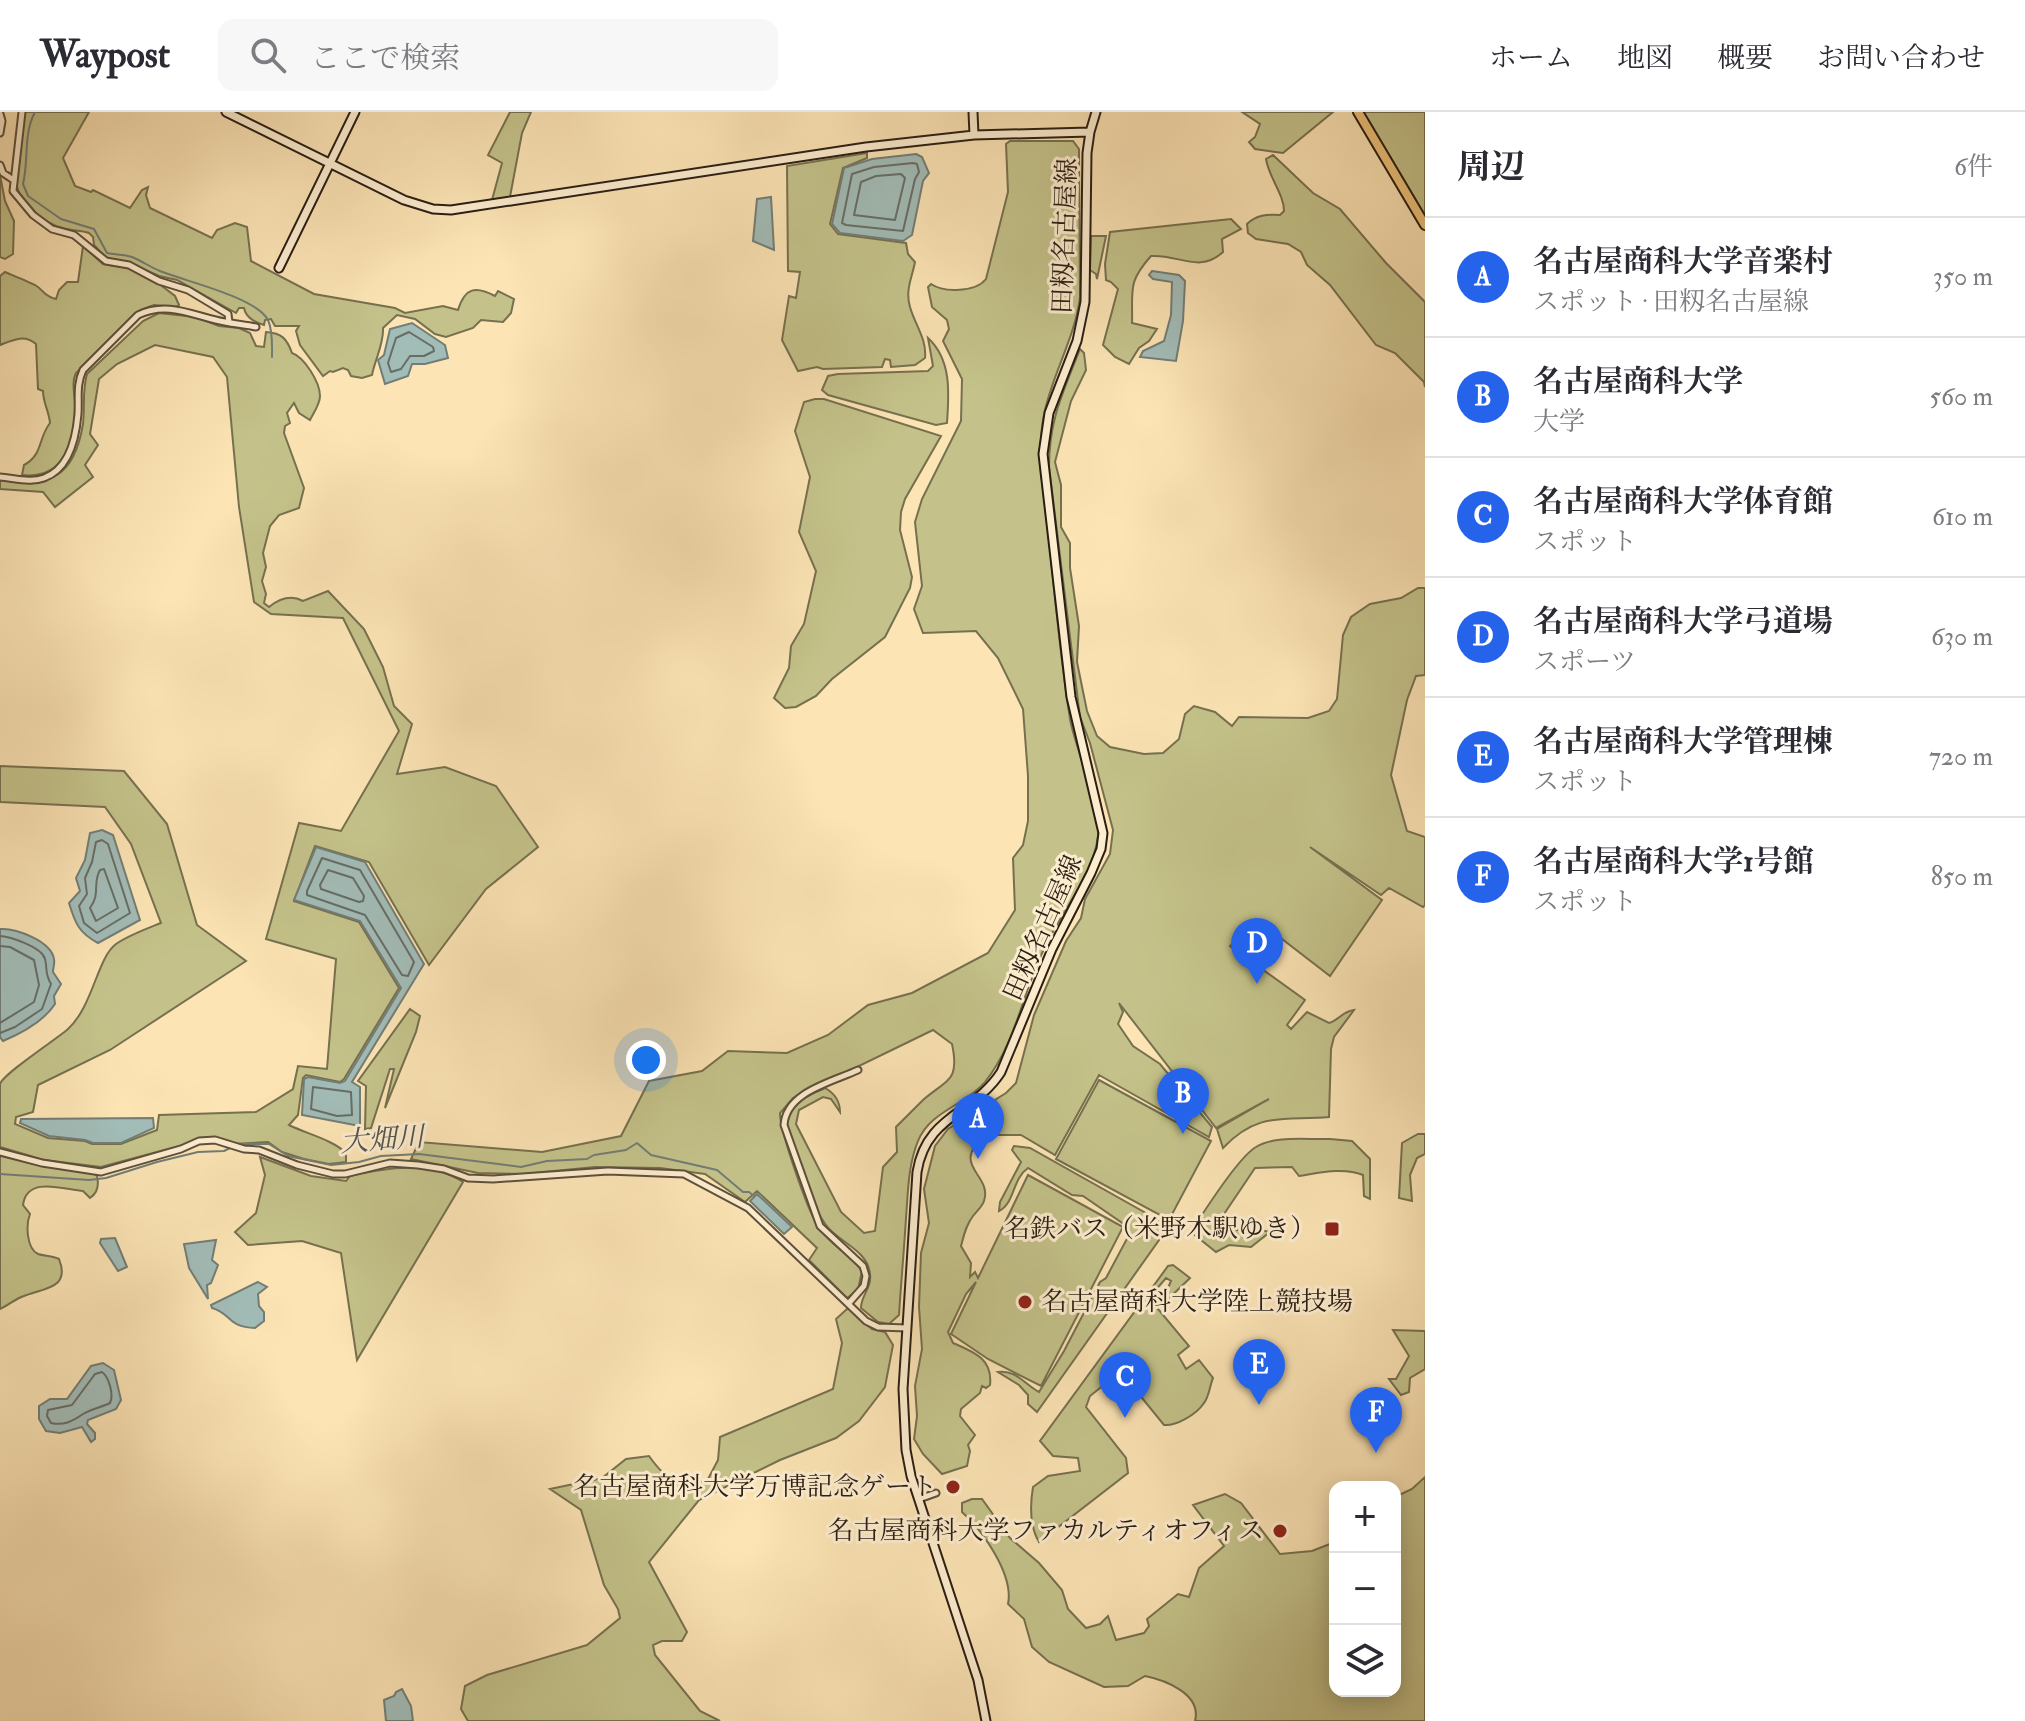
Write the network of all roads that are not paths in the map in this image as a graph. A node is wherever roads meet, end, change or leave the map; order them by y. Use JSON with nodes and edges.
{"nodes":[{"id":1,"x":22,"y":112,"type":"edge"},
{"id":2,"x":226,"y":112,"type":"edge"},
{"id":3,"x":355,"y":112,"type":"edge"},
{"id":4,"x":973,"y":112,"type":"edge"},
{"id":5,"x":1096,"y":112,"type":"edge"},
{"id":6,"x":1358,"y":112,"type":"edge"},
{"id":7,"x":0,"y":114,"type":"edge"},
{"id":8,"x":1090,"y":132,"type":"junction"},
{"id":9,"x":0,"y":133,"type":"edge"},
{"id":10,"x":974,"y":135,"type":"junction"},
{"id":11,"x":329,"y":164,"type":"junction"},
{"id":12,"x":0,"y":165,"type":"edge"},
{"id":13,"x":12,"y":180,"type":"junction"},
{"id":14,"x":1425,"y":225,"type":"edge"},
{"id":15,"x":279,"y":268,"type":"dead end"},
{"id":16,"x":228,"y":322,"type":"junction"},
{"id":17,"x":256,"y":327,"type":"dead end"},
{"id":18,"x":0,"y":477,"type":"edge"},
{"id":19,"x":858,"y":1070,"type":"dead end"},
{"id":20,"x":0,"y":1152,"type":"edge"},
{"id":21,"x":849,"y":1303,"type":"junction"},
{"id":22,"x":907,"y":1328,"type":"junction"},
{"id":23,"x":936,"y":1493,"type":"dead end"},
{"id":24,"x":919,"y":1499,"type":"junction"},
{"id":25,"x":986,"y":1721,"type":"edge"}],
"edges":[{"from":1,"to":13,"type":"street"},
{"from":2,"to":11,"type":"main road"},
{"from":3,"to":11,"type":"main road"},
{"from":4,"to":10,"type":"main road"},
{"from":5,"to":8,"type":"main road","name":"田籾名古屋線"},
{"from":6,"to":14,"type":"main road"},
{"from":7,"to":9,"type":"street"},
{"from":8,"to":10,"type":"main road"},
{"from":8,"to":22,"type":"main road","name":"田籾名古屋線"},
{"from":10,"to":11,"type":"main road"},
{"from":11,"to":15,"type":"main road"},
{"from":12,"to":13,"type":"street"},
{"from":13,"to":16,"type":"street"},
{"from":16,"to":17,"type":"street"},
{"from":16,"to":18,"type":"street"},
{"from":19,"to":21,"type":"street"},
{"from":20,"to":21,"type":"street"},
{"from":21,"to":22,"type":"street"},
{"from":22,"to":24,"type":"main road","name":"田籾名古屋線"},
{"from":23,"to":24,"type":"street"},
{"from":24,"to":25,"type":"main road","name":"田籾名古屋線"}]}
